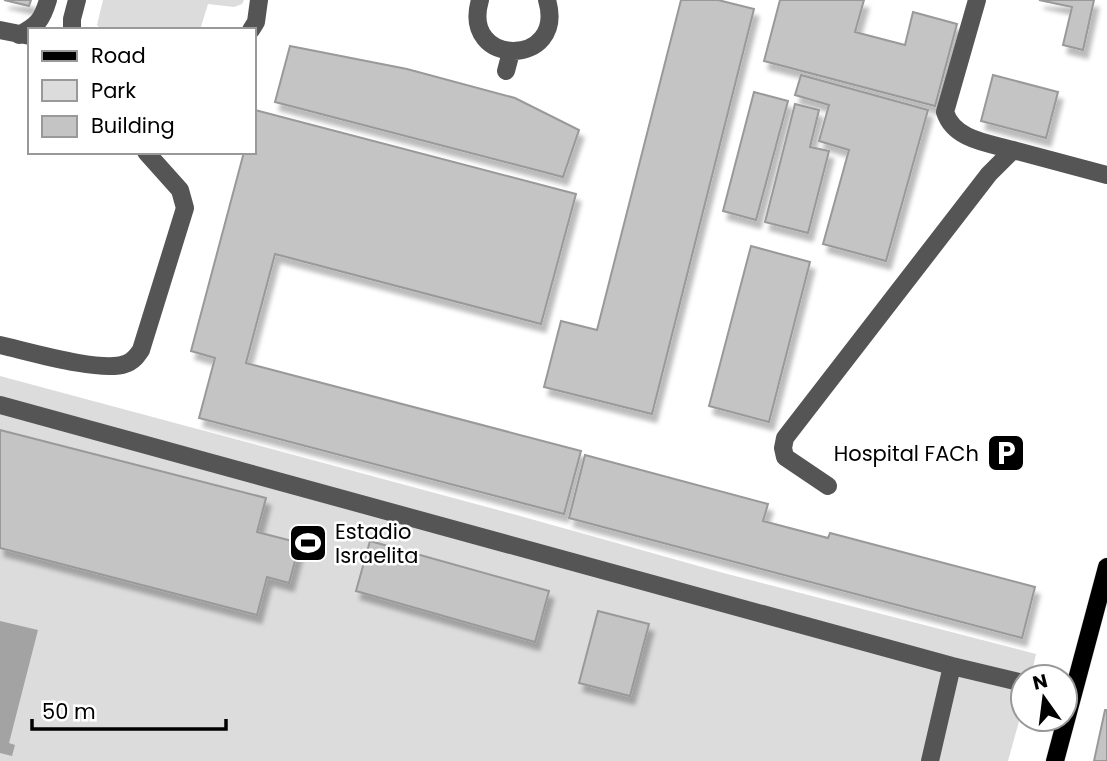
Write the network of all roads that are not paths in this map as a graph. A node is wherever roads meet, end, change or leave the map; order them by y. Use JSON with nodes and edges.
{"nodes":[{"id":1,"x":48,"y":0,"type":"edge"},
{"id":2,"x":77,"y":0,"type":"edge"},
{"id":3,"x":259,"y":0,"type":"edge"},
{"id":4,"x":480,"y":0,"type":"edge"},
{"id":5,"x":547,"y":0,"type":"edge"},
{"id":6,"x":977,"y":0,"type":"edge"},
{"id":7,"x":34,"y":28,"type":"edge"},
{"id":8,"x":72,"y":28,"type":"edge"},
{"id":9,"x":252,"y":28,"type":"edge"},
{"id":10,"x":0,"y":30,"type":"edge"},
{"id":11,"x":24,"y":36,"type":"edge"},
{"id":12,"x":511,"y":52,"type":"junction"},
{"id":13,"x":506,"y":71,"type":"dead end"},
{"id":14,"x":1013,"y":150,"type":"junction"},
{"id":15,"x":148,"y":154,"type":"edge"},
{"id":16,"x":1107,"y":175,"type":"edge"},
{"id":17,"x":0,"y":345,"type":"edge"},
{"id":18,"x":0,"y":405,"type":"edge"},
{"id":19,"x":828,"y":486,"type":"dead end"},
{"id":20,"x":1106,"y":578,"type":"edge"},
{"id":21,"x":1079,"y":663,"type":"edge"},
{"id":22,"x":952,"y":666,"type":"junction"},
{"id":23,"x":1009,"y":680,"type":"edge"},
{"id":24,"x":1061,"y":733,"type":"edge"},
{"id":25,"x":930,"y":761,"type":"edge"},
{"id":26,"x":1055,"y":761,"type":"edge"}],
"edges":[{"from":1,"to":7,"type":"street"},
{"from":2,"to":8,"type":"street"},
{"from":3,"to":9,"type":"street"},
{"from":4,"to":12,"type":"street"},
{"from":5,"to":12,"type":"street"},
{"from":6,"to":14,"type":"street"},
{"from":10,"to":11,"type":"street"},
{"from":12,"to":13,"type":"street"},
{"from":14,"to":16,"type":"street"},
{"from":14,"to":19,"type":"street"},
{"from":15,"to":17,"type":"street"},
{"from":18,"to":22,"type":"street"},
{"from":20,"to":21,"type":"main road"},
{"from":22,"to":23,"type":"street"},
{"from":22,"to":25,"type":"street"},
{"from":24,"to":26,"type":"main road"}]}
